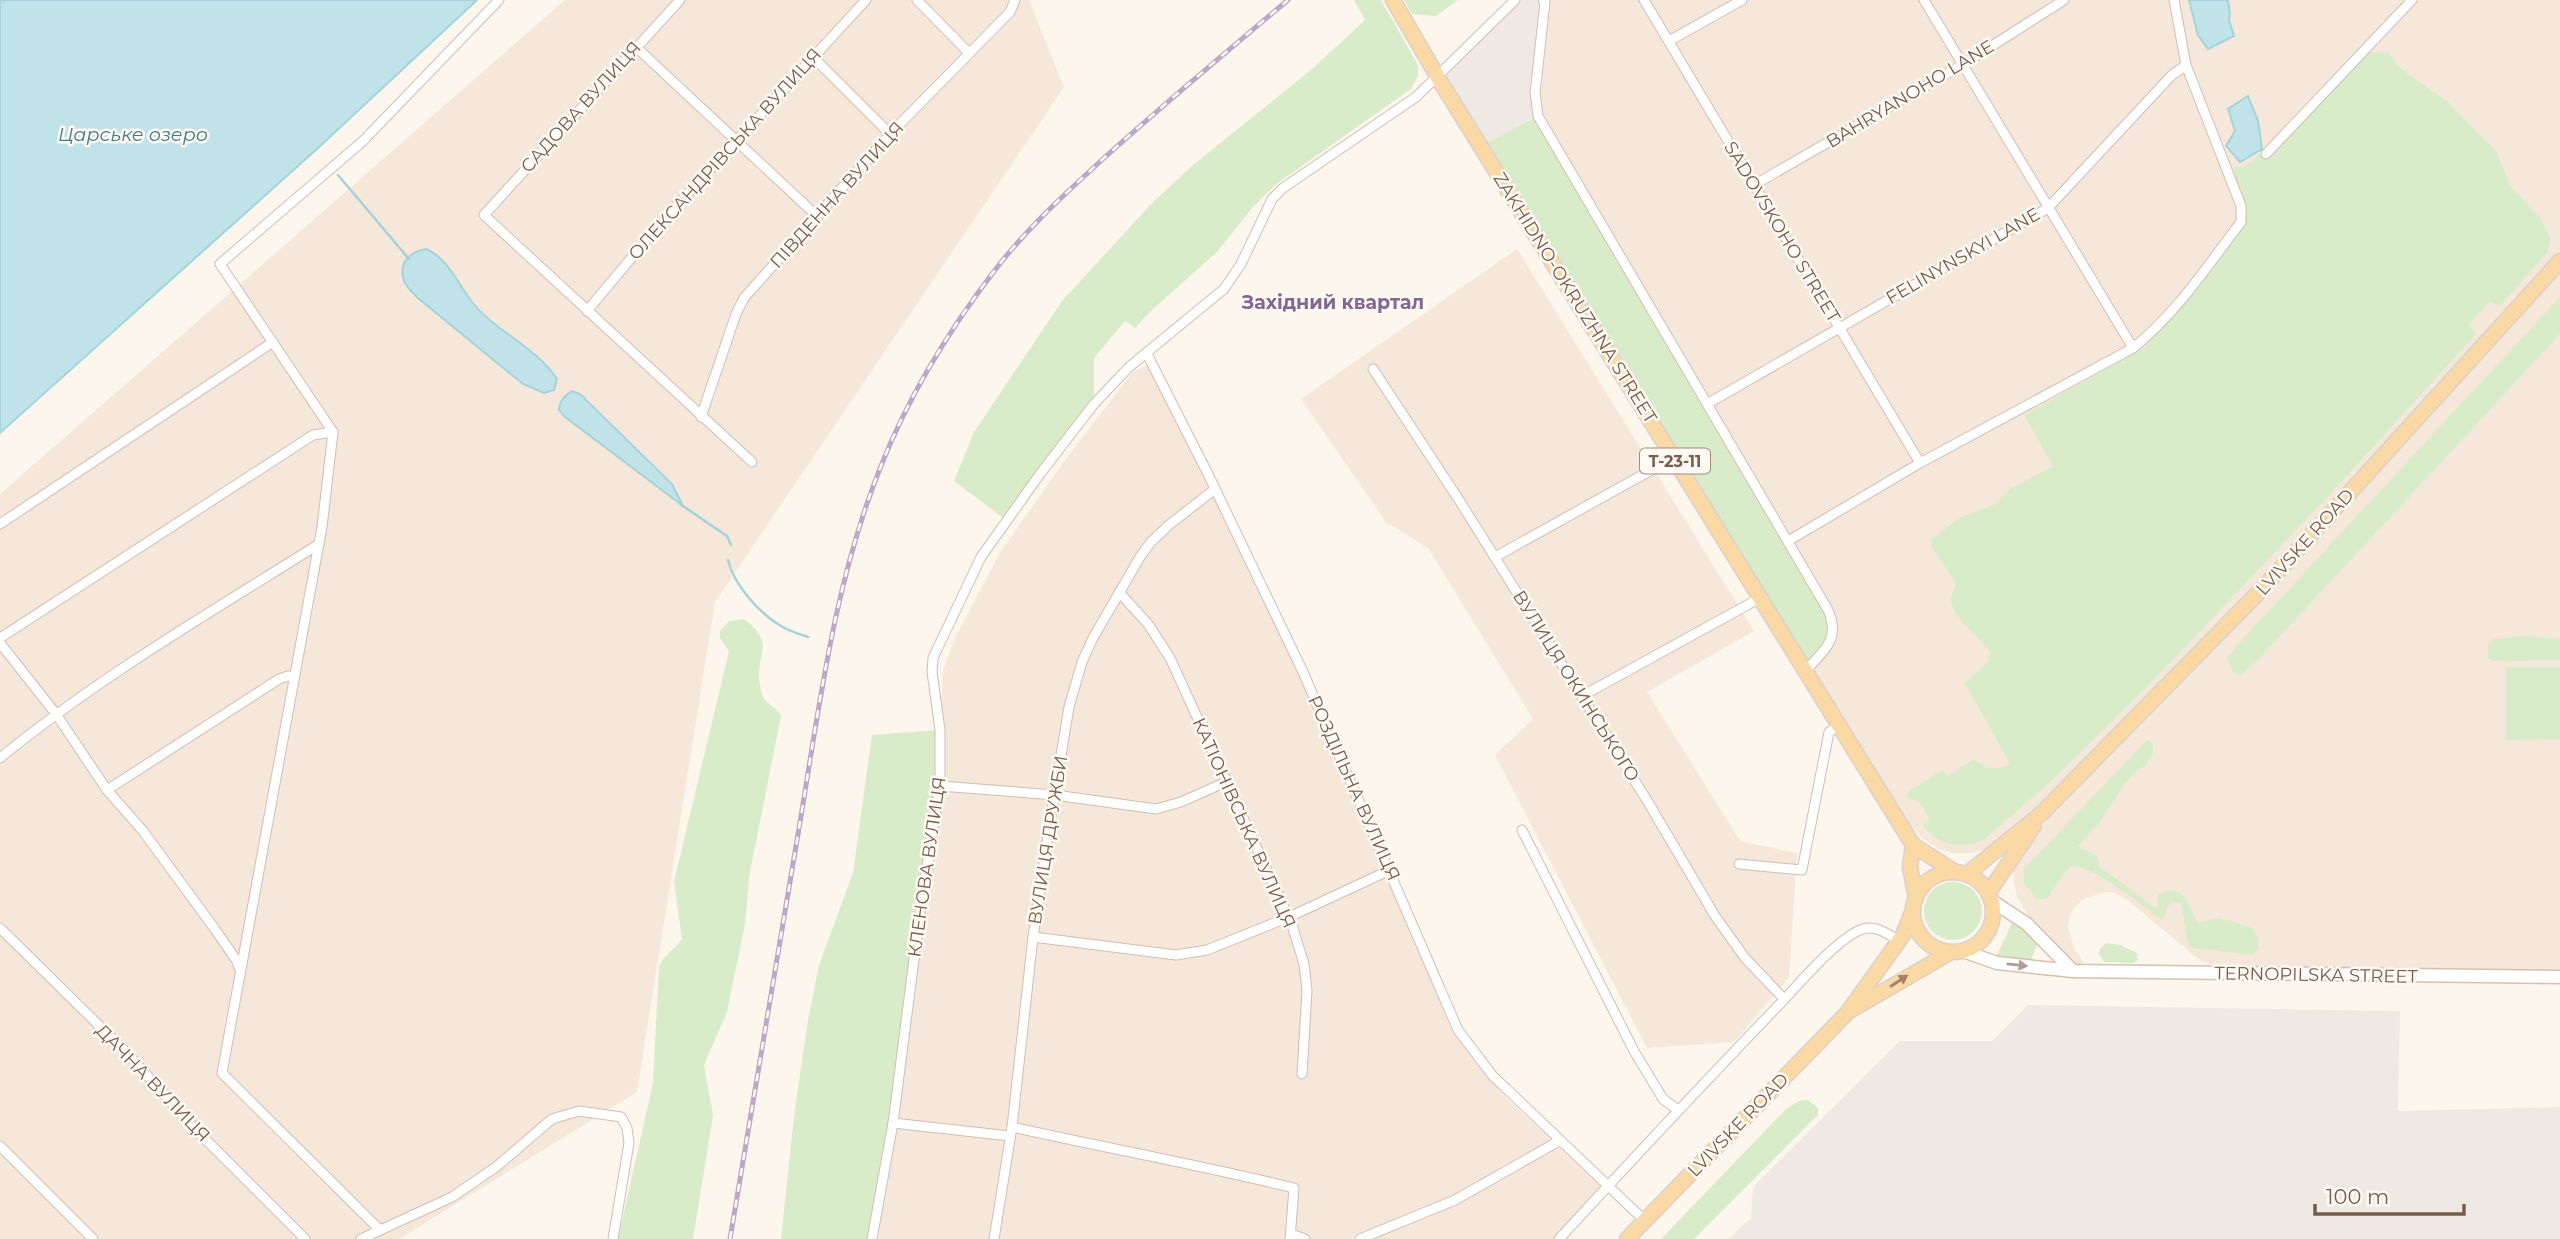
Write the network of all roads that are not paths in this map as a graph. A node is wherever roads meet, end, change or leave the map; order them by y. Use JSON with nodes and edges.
{"nodes":[{"id":1,"x":499,"y":0,"type":"edge"},
{"id":2,"x":680,"y":0,"type":"edge"},
{"id":3,"x":866,"y":0,"type":"edge"},
{"id":4,"x":917,"y":0,"type":"edge"},
{"id":5,"x":1015,"y":0,"type":"edge"},
{"id":6,"x":1393,"y":0,"type":"edge"},
{"id":7,"x":1516,"y":0,"type":"edge"},
{"id":8,"x":1543,"y":0,"type":"edge"},
{"id":9,"x":1644,"y":0,"type":"edge"},
{"id":10,"x":1742,"y":0,"type":"edge"},
{"id":11,"x":1924,"y":0,"type":"edge"},
{"id":12,"x":2064,"y":0,"type":"edge"},
{"id":13,"x":2174,"y":0,"type":"edge"},
{"id":14,"x":2412,"y":0,"type":"edge"},
{"id":15,"x":1669,"y":41,"type":"junction"},
{"id":16,"x":636,"y":47,"type":"junction"},
{"id":17,"x":968,"y":52,"type":"junction"},
{"id":18,"x":813,"y":56,"type":"junction"},
{"id":19,"x":1962,"y":65,"type":"junction"},
{"id":20,"x":2186,"y":65,"type":"junction"},
{"id":21,"x":1437,"y":76,"type":"junction"},
{"id":22,"x":890,"y":134,"type":"junction"},
{"id":23,"x":736,"y":140,"type":"junction"},
{"id":24,"x":2266,"y":154,"type":"dead end"},
{"id":25,"x":1754,"y":185,"type":"junction"},
{"id":26,"x":2048,"y":208,"type":"junction"},
{"id":27,"x":818,"y":217,"type":"junction"},
{"id":28,"x":2560,"y":261,"type":"edge"},
{"id":29,"x":587,"y":311,"type":"junction"},
{"id":30,"x":1839,"y":327,"type":"junction"},
{"id":31,"x":273,"y":342,"type":"junction"},
{"id":32,"x":2133,"y":348,"type":"junction"},
{"id":33,"x":1147,"y":354,"type":"junction"},
{"id":34,"x":1373,"y":369,"type":"dead end"},
{"id":35,"x":1707,"y":404,"type":"junction"},
{"id":36,"x":701,"y":417,"type":"junction"},
{"id":37,"x":333,"y":432,"type":"junction"},
{"id":38,"x":1673,"y":458,"type":"junction"},
{"id":39,"x":752,"y":462,"type":"dead end"},
{"id":40,"x":1920,"y":463,"type":"junction"},
{"id":41,"x":1215,"y":489,"type":"junction"},
{"id":42,"x":0,"y":524,"type":"edge"},
{"id":43,"x":1788,"y":541,"type":"junction"},
{"id":44,"x":318,"y":544,"type":"junction"},
{"id":45,"x":1495,"y":557,"type":"junction"},
{"id":46,"x":1119,"y":592,"type":"junction"},
{"id":47,"x":1760,"y":598,"type":"junction"},
{"id":48,"x":0,"y":640,"type":"edge"},
{"id":49,"x":1805,"y":671,"type":"junction"},
{"id":50,"x":294,"y":677,"type":"junction"},
{"id":51,"x":1582,"y":696,"type":"junction"},
{"id":52,"x":56,"y":714,"type":"junction"},
{"id":53,"x":1839,"y":726,"type":"junction"},
{"id":54,"x":0,"y":758,"type":"edge"},
{"id":55,"x":1226,"y":782,"type":"junction"},
{"id":56,"x":940,"y":786,"type":"junction"},
{"id":57,"x":107,"y":790,"type":"junction"},
{"id":58,"x":1055,"y":795,"type":"junction"},
{"id":59,"x":2041,"y":814,"type":"junction"},
{"id":60,"x":1522,"y":830,"type":"dead end"},
{"id":61,"x":1913,"y":845,"type":"junction"},
{"id":62,"x":1739,"y":864,"type":"dead end"},
{"id":63,"x":1390,"y":870,"type":"junction"},
{"id":64,"x":1961,"y":873,"type":"junction"},
{"id":65,"x":1990,"y":897,"type":"junction"},
{"id":66,"x":1914,"y":904,"type":"junction"},
{"id":67,"x":1289,"y":917,"type":"junction"},
{"id":68,"x":0,"y":928,"type":"edge"},
{"id":69,"x":1033,"y":937,"type":"junction"},
{"id":70,"x":1899,"y":941,"type":"junction"},
{"id":71,"x":1957,"y":951,"type":"junction"},
{"id":72,"x":2073,"y":971,"type":"junction"},
{"id":73,"x":240,"y":973,"type":"junction"},
{"id":74,"x":2560,"y":977,"type":"edge"},
{"id":75,"x":1784,"y":999,"type":"junction"},
{"id":76,"x":1848,"y":1012,"type":"junction"},
{"id":77,"x":1302,"y":1074,"type":"dead end"},
{"id":78,"x":1678,"y":1110,"type":"junction"},
{"id":79,"x":894,"y":1123,"type":"junction"},
{"id":80,"x":1011,"y":1131,"type":"junction"},
{"id":81,"x":1559,"y":1141,"type":"junction"},
{"id":82,"x":0,"y":1146,"type":"edge"},
{"id":83,"x":1609,"y":1185,"type":"junction"},
{"id":84,"x":1645,"y":1221,"type":"junction"},
{"id":85,"x":380,"y":1230,"type":"junction"},
{"id":86,"x":1290,"y":1236,"type":"edge"},
{"id":87,"x":93,"y":1239,"type":"edge"},
{"id":88,"x":305,"y":1239,"type":"edge"},
{"id":89,"x":361,"y":1239,"type":"edge"},
{"id":90,"x":613,"y":1239,"type":"edge"},
{"id":91,"x":872,"y":1239,"type":"edge"},
{"id":92,"x":994,"y":1239,"type":"edge"},
{"id":93,"x":1305,"y":1239,"type":"edge"},
{"id":94,"x":1360,"y":1239,"type":"edge"},
{"id":95,"x":1559,"y":1239,"type":"edge"},
{"id":96,"x":1627,"y":1239,"type":"edge"}],
"edges":[{"from":1,"to":31,"type":"street"},
{"from":2,"to":16,"type":"street","name":"САДОВА ВУЛИЦЯ"},
{"from":3,"to":18,"type":"street","name":"ОЛЕКСАНДРІВСЬКА ВУЛИЦЯ"},
{"from":4,"to":17,"type":"street"},
{"from":5,"to":17,"type":"street","name":"ПІВДЕННА ВУЛИЦЯ"},
{"from":6,"to":21,"type":"main road","name":"ZAKHIDNO-OKRUZHNA STREET","number":"Т-23-11"},
{"from":7,"to":21,"type":"street","name":"КЛЕНОВА ВУЛИЦЯ"},
{"from":8,"to":35,"type":"street"},
{"from":9,"to":15,"type":"street","name":"SADOVSKOHO STREET"},
{"from":10,"to":15,"type":"street"},
{"from":11,"to":19,"type":"street"},
{"from":12,"to":19,"type":"street","name":"BAHRYANOHO LANE"},
{"from":13,"to":20,"type":"street"},
{"from":14,"to":24,"type":"street"},
{"from":15,"to":25,"type":"street","name":"SADOVSKOHO STREET"},
{"from":16,"to":23,"type":"street"},
{"from":16,"to":29,"type":"street","name":"САДОВА ВУЛИЦЯ"},
{"from":17,"to":22,"type":"street","name":"ПІВДЕННА ВУЛИЦЯ"},
{"from":18,"to":22,"type":"street"},
{"from":18,"to":23,"type":"street","name":"ОЛЕКСАНДРІВСЬКА ВУЛИЦЯ"},
{"from":19,"to":25,"type":"street","name":"BAHRYANOHO LANE"},
{"from":19,"to":26,"type":"street"},
{"from":20,"to":26,"type":"street","name":"FELINYNSKYI LANE"},
{"from":20,"to":32,"type":"street"},
{"from":21,"to":33,"type":"street","name":"КЛЕНОВА ВУЛИЦЯ"},
{"from":21,"to":38,"type":"main road","name":"ZAKHIDNO-OKRUZHNA STREET","number":"Т-23-11"},
{"from":22,"to":27,"type":"street","name":"ПІВДЕННА ВУЛИЦЯ"},
{"from":23,"to":27,"type":"street"},
{"from":23,"to":29,"type":"street","name":"ОЛЕКСАНДРІВСЬКА ВУЛИЦЯ"},
{"from":25,"to":30,"type":"street","name":"SADOVSKOHO STREET"},
{"from":26,"to":30,"type":"street","name":"FELINYNSKYI LANE"},
{"from":26,"to":32,"type":"street"},
{"from":27,"to":36,"type":"street","name":"ПІВДЕННА ВУЛИЦЯ"},
{"from":28,"to":59,"type":"main road","name":"LVIVSKE ROAD"},
{"from":29,"to":36,"type":"street"},
{"from":30,"to":35,"type":"street","name":"FELINYNSKYI LANE"},
{"from":30,"to":40,"type":"street","name":"SADOVSKOHO STREET"},
{"from":31,"to":37,"type":"street"},
{"from":31,"to":42,"type":"street"},
{"from":32,"to":40,"type":"street"},
{"from":33,"to":41,"type":"street","name":"РОЗДІЛЬНА ВУЛИЦЯ"},
{"from":33,"to":56,"type":"street","name":"КЛЕНОВА ВУЛИЦЯ"},
{"from":34,"to":45,"type":"street","name":"ВУЛИЦЯ ОКИНСЬКОГО"},
{"from":35,"to":43,"type":"street"},
{"from":36,"to":39,"type":"street"},
{"from":37,"to":44,"type":"street"},
{"from":37,"to":48,"type":"street"},
{"from":38,"to":45,"type":"street"},
{"from":38,"to":47,"type":"main road","name":"ZAKHIDNO-OKRUZHNA STREET","number":"Т-23-11"},
{"from":40,"to":43,"type":"street"},
{"from":41,"to":46,"type":"street","name":"ВУЛИЦЯ ДРУЖБИ"},
{"from":41,"to":63,"type":"street","name":"РОЗДІЛЬНА ВУЛИЦЯ"},
{"from":43,"to":49,"type":"street"},
{"from":44,"to":50,"type":"street"},
{"from":44,"to":52,"type":"street"},
{"from":45,"to":51,"type":"street","name":"ВУЛИЦЯ ОКИНСЬКОГО"},
{"from":46,"to":55,"type":"street","name":"КАТІОНІВСЬКА ВУЛИЦЯ"},
{"from":46,"to":58,"type":"street","name":"ВУЛИЦЯ ДРУЖБИ"},
{"from":47,"to":49,"type":"main road","name":"ZAKHIDNO-OKRUZHNA STREET","number":"Т-23-11"},
{"from":47,"to":51,"type":"street"},
{"from":48,"to":52,"type":"street"},
{"from":49,"to":53,"type":"main road","name":"ZAKHIDNO-OKRUZHNA STREET","number":"Т-23-11"},
{"from":50,"to":57,"type":"street"},
{"from":50,"to":73,"type":"street"},
{"from":51,"to":75,"type":"street","name":"ВУЛИЦЯ ОКИНСЬКОГО"},
{"from":52,"to":54,"type":"street"},
{"from":52,"to":57,"type":"street"},
{"from":53,"to":61,"type":"main road","name":"ZAKHIDNO-OKRUZHNA STREET","number":"Т-23-11"},
{"from":53,"to":62,"type":"street"},
{"from":55,"to":58,"type":"street"},
{"from":55,"to":67,"type":"street","name":"КАТІОНІВСЬКА ВУЛИЦЯ"},
{"from":56,"to":58,"type":"street"},
{"from":56,"to":79,"type":"street","name":"КЛЕНОВА ВУЛИЦЯ"},
{"from":57,"to":73,"type":"street"},
{"from":58,"to":69,"type":"street","name":"ВУЛИЦЯ ДРУЖБИ"},
{"from":59,"to":64,"type":"main road","name":"LVIVSKE ROAD"},
{"from":59,"to":65,"type":"main road","name":"LVIVSKE ROAD"},
{"from":60,"to":78,"type":"street"},
{"from":61,"to":64,"type":"main road","name":"ZAKHIDNO-OKRUZHNA STREET","number":"Т-23-11"},
{"from":61,"to":66,"type":"main road"},
{"from":63,"to":67,"type":"street"},
{"from":63,"to":81,"type":"street","name":"РОЗДІЛЬНА ВУЛИЦЯ"},
{"from":64,"to":65,"type":"main road","number":"Т-23-11"},
{"from":64,"to":66,"type":"main road"},
{"from":65,"to":71,"type":"main road"},
{"from":65,"to":72,"type":"main road","number":"Т-23-11"},
{"from":66,"to":70,"type":"main road","name":"LVIVSKE ROAD"},
{"from":66,"to":71,"type":"main road"},
{"from":67,"to":69,"type":"street"},
{"from":67,"to":77,"type":"street","name":"КАТІОНІВСЬКА ВУЛИЦЯ"},
{"from":68,"to":88,"type":"street","name":"ДАЧНА ВУЛИЦЯ"},
{"from":69,"to":80,"type":"street","name":"ВУЛИЦЯ ДРУЖБИ"},
{"from":70,"to":75,"type":"street"},
{"from":70,"to":76,"type":"main road","name":"LVIVSKE ROAD"},
{"from":71,"to":72,"type":"main road","name":"TERNOPILSKA STREET","one_way":true},
{"from":76,"to":71,"type":"main road","name":"LVIVSKE ROAD","one_way":true},
{"from":72,"to":74,"type":"main road","name":"TERNOPILSKA STREET"},
{"from":73,"to":85,"type":"street"},
{"from":75,"to":78,"type":"street"},
{"from":76,"to":84,"type":"main road","name":"LVIVSKE ROAD"},
{"from":78,"to":83,"type":"street"},
{"from":79,"to":80,"type":"street"},
{"from":79,"to":91,"type":"street","name":"КЛЕНОВА ВУЛИЦЯ"},
{"from":80,"to":86,"type":"street"},
{"from":80,"to":92,"type":"street","name":"ВУЛИЦЯ ДРУЖБИ"},
{"from":81,"to":83,"type":"street","name":"РОЗДІЛЬНА ВУЛИЦЯ"},
{"from":81,"to":94,"type":"street"},
{"from":82,"to":87,"type":"street"},
{"from":83,"to":84,"type":"street","name":"РОЗДІЛЬНА ВУЛИЦЯ"},
{"from":83,"to":95,"type":"street"},
{"from":84,"to":96,"type":"main road","name":"LVIVSKE ROAD"},
{"from":85,"to":89,"type":"street"},
{"from":85,"to":90,"type":"street"},
{"from":86,"to":93,"type":"street"}]}
